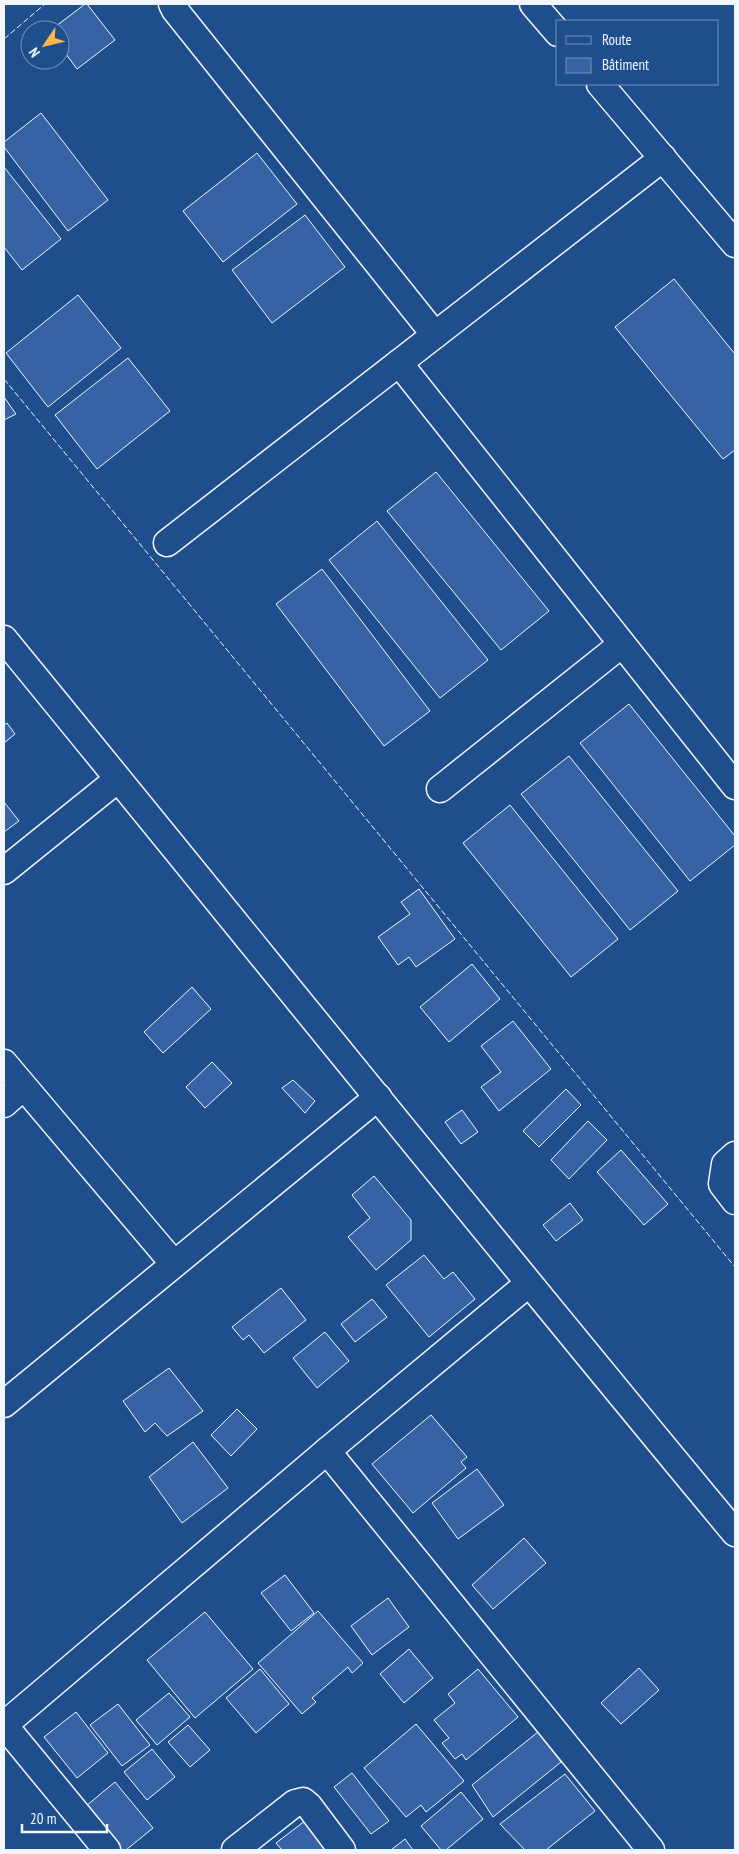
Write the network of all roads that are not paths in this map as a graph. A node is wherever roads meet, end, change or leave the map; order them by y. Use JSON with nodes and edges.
{"nodes":[{"id":1,"x":172,"y":4,"type":"edge"},
{"id":2,"x":533,"y":4,"type":"edge"},
{"id":3,"x":556,"y":31,"type":"edge"},
{"id":4,"x":601,"y":85,"type":"edge"},
{"id":5,"x":663,"y":158,"type":"junction"},
{"id":6,"x":735,"y":244,"type":"edge"},
{"id":7,"x":435,"y":335,"type":"junction"},
{"id":8,"x":399,"y":363,"type":"junction"},
{"id":9,"x":166,"y":543,"type":"dead end"},
{"id":10,"x":4,"y":640,"type":"edge"},
{"id":11,"x":622,"y":644,"type":"junction"},
{"id":12,"x":118,"y":779,"type":"junction"},
{"id":13,"x":735,"y":786,"type":"edge"},
{"id":14,"x":440,"y":790,"type":"dead end"},
{"id":15,"x":4,"y":871,"type":"edge"},
{"id":16,"x":4,"y":1063,"type":"edge"},
{"id":17,"x":23,"y":1087,"type":"junction"},
{"id":18,"x":378,"y":1097,"type":"junction"},
{"id":19,"x":4,"y":1104,"type":"edge"},
{"id":20,"x":735,"y":1155,"type":"edge"},
{"id":21,"x":735,"y":1201,"type":"edge"},
{"id":22,"x":174,"y":1264,"type":"junction"},
{"id":23,"x":528,"y":1284,"type":"junction"},
{"id":24,"x":4,"y":1404,"type":"edge"},
{"id":25,"x":327,"y":1451,"type":"junction"},
{"id":26,"x":735,"y":1533,"type":"edge"},
{"id":27,"x":4,"y":1725,"type":"edge"},
{"id":28,"x":107,"y":1850,"type":"edge"},
{"id":29,"x":235,"y":1850,"type":"edge"},
{"id":30,"x":342,"y":1850,"type":"edge"},
{"id":31,"x":651,"y":1850,"type":"edge"}],
"edges":[{"from":1,"to":7,"type":"street"},
{"from":2,"to":3,"type":"street"},
{"from":4,"to":5,"type":"street"},
{"from":5,"to":6,"type":"street"},
{"from":5,"to":7,"type":"street"},
{"from":7,"to":8,"type":"street"},
{"from":8,"to":9,"type":"street"},
{"from":8,"to":11,"type":"street"},
{"from":10,"to":12,"type":"street"},
{"from":11,"to":13,"type":"street"},
{"from":11,"to":14,"type":"street"},
{"from":12,"to":15,"type":"street"},
{"from":12,"to":18,"type":"street"},
{"from":16,"to":17,"type":"street"},
{"from":17,"to":19,"type":"street"},
{"from":17,"to":22,"type":"street"},
{"from":18,"to":22,"type":"street"},
{"from":18,"to":23,"type":"street"},
{"from":20,"to":21,"type":"street"},
{"from":22,"to":24,"type":"street"},
{"from":23,"to":25,"type":"street"},
{"from":23,"to":26,"type":"street"},
{"from":25,"to":27,"type":"street"},
{"from":25,"to":31,"type":"street"},
{"from":27,"to":28,"type":"street"},
{"from":29,"to":30,"type":"street"}]}
